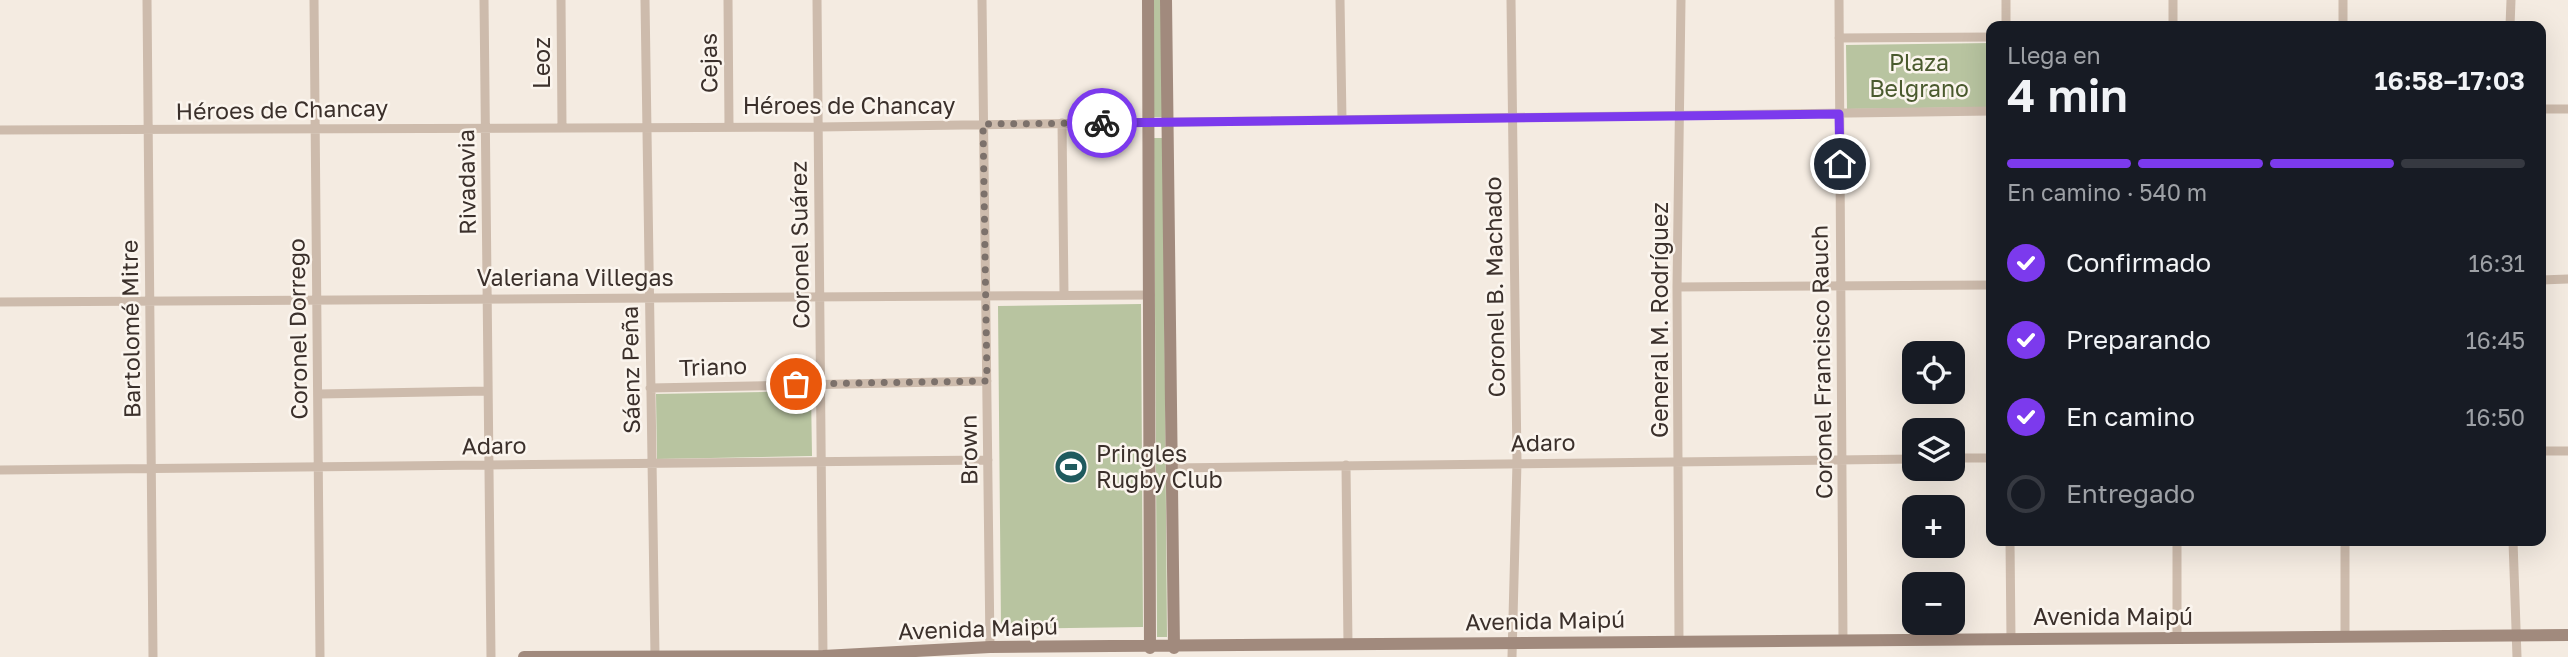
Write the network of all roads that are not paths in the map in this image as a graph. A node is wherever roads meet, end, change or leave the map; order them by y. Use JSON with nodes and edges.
{"nodes":[{"id":1,"x":147,"y":0,"type":"edge"},
{"id":2,"x":314,"y":0,"type":"edge"},
{"id":3,"x":484,"y":0,"type":"edge"},
{"id":4,"x":561,"y":0,"type":"edge"},
{"id":5,"x":645,"y":0,"type":"edge"},
{"id":6,"x":728,"y":0,"type":"edge"},
{"id":7,"x":817,"y":0,"type":"edge"},
{"id":8,"x":982,"y":0,"type":"edge"},
{"id":9,"x":1147,"y":0,"type":"edge"},
{"id":10,"x":1166,"y":0,"type":"edge"},
{"id":11,"x":1340,"y":0,"type":"edge"},
{"id":12,"x":1511,"y":0,"type":"edge"},
{"id":13,"x":1681,"y":0,"type":"edge"},
{"id":14,"x":1839,"y":0,"type":"edge"},
{"id":15,"x":2006,"y":0,"type":"edge"},
{"id":16,"x":2173,"y":0,"type":"edge"},
{"id":17,"x":2343,"y":0,"type":"edge"},
{"id":18,"x":2511,"y":0,"type":"edge"},
{"id":19,"x":2006,"y":21,"type":"edge"},
{"id":20,"x":2173,"y":21,"type":"edge"},
{"id":21,"x":2343,"y":21,"type":"edge"},
{"id":22,"x":2510,"y":21,"type":"edge"},
{"id":23,"x":1986,"y":37,"type":"edge"},
{"id":24,"x":1839,"y":38,"type":"junction"},
{"id":25,"x":2546,"y":109,"type":"edge"},
{"id":26,"x":2568,"y":109,"type":"edge"},
{"id":27,"x":1986,"y":111,"type":"edge"},
{"id":28,"x":1839,"y":114,"type":"junction"},
{"id":29,"x":1680,"y":116,"type":"junction"},
{"id":30,"x":1512,"y":118,"type":"junction"},
{"id":31,"x":1342,"y":119,"type":"junction"},
{"id":32,"x":1062,"y":123,"type":"junction"},
{"id":33,"x":1149,"y":123,"type":"junction"},
{"id":34,"x":1167,"y":123,"type":"junction"},
{"id":35,"x":983,"y":124,"type":"junction"},
{"id":36,"x":647,"y":125,"type":"junction"},
{"id":37,"x":562,"y":126,"type":"junction"},
{"id":38,"x":729,"y":126,"type":"junction"},
{"id":39,"x":485,"y":127,"type":"junction"},
{"id":40,"x":818,"y":127,"type":"junction"},
{"id":41,"x":315,"y":128,"type":"junction"},
{"id":42,"x":0,"y":130,"type":"edge"},
{"id":43,"x":148,"y":131,"type":"junction"},
{"id":44,"x":2546,"y":279,"type":"edge"},
{"id":45,"x":2568,"y":279,"type":"edge"},
{"id":46,"x":1986,"y":285,"type":"edge"},
{"id":47,"x":1840,"y":286,"type":"junction"},
{"id":48,"x":1677,"y":287,"type":"junction"},
{"id":49,"x":986,"y":294,"type":"junction"},
{"id":50,"x":1064,"y":294,"type":"junction"},
{"id":51,"x":1150,"y":295,"type":"junction"},
{"id":52,"x":649,"y":297,"type":"junction"},
{"id":53,"x":819,"y":297,"type":"junction"},
{"id":54,"x":487,"y":298,"type":"junction"},
{"id":55,"x":317,"y":300,"type":"junction"},
{"id":56,"x":0,"y":302,"type":"edge"},
{"id":57,"x":150,"y":302,"type":"junction"},
{"id":58,"x":987,"y":381,"type":"junction"},
{"id":59,"x":820,"y":383,"type":"junction"},
{"id":60,"x":650,"y":388,"type":"junction"},
{"id":61,"x":488,"y":391,"type":"junction"},
{"id":62,"x":318,"y":394,"type":"junction"},
{"id":63,"x":2546,"y":451,"type":"edge"},
{"id":64,"x":2568,"y":451,"type":"edge"},
{"id":65,"x":1902,"y":458,"type":"edge"},
{"id":66,"x":1965,"y":458,"type":"edge"},
{"id":67,"x":1986,"y":458,"type":"edge"},
{"id":68,"x":1843,"y":459,"type":"junction"},
{"id":69,"x":988,"y":460,"type":"junction"},
{"id":70,"x":1679,"y":460,"type":"junction"},
{"id":71,"x":821,"y":462,"type":"junction"},
{"id":72,"x":1517,"y":462,"type":"junction"},
{"id":73,"x":651,"y":464,"type":"junction"},
{"id":74,"x":489,"y":465,"type":"junction"},
{"id":75,"x":1346,"y":465,"type":"junction"},
{"id":76,"x":319,"y":467,"type":"junction"},
{"id":77,"x":151,"y":468,"type":"junction"},
{"id":78,"x":1172,"y":468,"type":"junction"},
{"id":79,"x":0,"y":470,"type":"edge"},
{"id":80,"x":2010,"y":546,"type":"edge"},
{"id":81,"x":2177,"y":546,"type":"edge"},
{"id":82,"x":2345,"y":546,"type":"edge"},
{"id":83,"x":2513,"y":546,"type":"edge"},
{"id":84,"x":2516,"y":635,"type":"junction"},
{"id":85,"x":2568,"y":635,"type":"edge"},
{"id":86,"x":2345,"y":636,"type":"junction"},
{"id":87,"x":2178,"y":638,"type":"junction"},
{"id":88,"x":2011,"y":639,"type":"junction"},
{"id":89,"x":1679,"y":640,"type":"junction"},
{"id":90,"x":1843,"y":640,"type":"junction"},
{"id":91,"x":1513,"y":642,"type":"junction"},
{"id":92,"x":1348,"y":645,"type":"junction"},
{"id":93,"x":990,"y":647,"type":"junction"},
{"id":94,"x":1150,"y":648,"type":"junction"},
{"id":95,"x":1174,"y":648,"type":"junction"},
{"id":96,"x":655,"y":656,"type":"edge"},
{"id":97,"x":823,"y":656,"type":"edge"},
{"id":98,"x":153,"y":657,"type":"edge"},
{"id":99,"x":320,"y":657,"type":"edge"},
{"id":100,"x":491,"y":657,"type":"edge"},
{"id":101,"x":524,"y":657,"type":"edge"},
{"id":102,"x":1512,"y":657,"type":"edge"},
{"id":103,"x":2517,"y":657,"type":"edge"}],
"edges":[{"from":1,"to":43,"type":"street","name":"Bartolomé Mitre"},
{"from":2,"to":41,"type":"street","name":"Coronel Dorrego"},
{"from":3,"to":39,"type":"street","name":"Rivadavia"},
{"from":4,"to":37,"type":"street","name":"Leoz"},
{"from":5,"to":36,"type":"street","name":"Sáenz Peña"},
{"from":6,"to":38,"type":"street","name":"Cejas"},
{"from":7,"to":40,"type":"street","name":"Coronel Suárez"},
{"from":8,"to":35,"type":"street","name":"Brown"},
{"from":9,"to":33,"type":"main road"},
{"from":10,"to":34,"type":"main road"},
{"from":11,"to":31,"type":"street"},
{"from":12,"to":30,"type":"street","name":"Coronel B. Machado"},
{"from":13,"to":29,"type":"street","name":"General M. Rodríguez"},
{"from":14,"to":24,"type":"street","name":"Coronel Francisco Rauch"},
{"from":15,"to":19,"type":"street"},
{"from":16,"to":20,"type":"street"},
{"from":17,"to":21,"type":"street"},
{"from":18,"to":22,"type":"street"},
{"from":23,"to":24,"type":"street"},
{"from":24,"to":28,"type":"street","name":"Coronel Francisco Rauch"},
{"from":25,"to":26,"type":"street"},
{"from":27,"to":28,"type":"street","name":"Héroes de Chancay"},
{"from":28,"to":29,"type":"street","name":"Héroes de Chancay"},
{"from":28,"to":47,"type":"street","name":"Coronel Francisco Rauch"},
{"from":29,"to":30,"type":"street","name":"Héroes de Chancay"},
{"from":29,"to":48,"type":"street","name":"General M. Rodríguez"},
{"from":30,"to":31,"type":"street","name":"Héroes de Chancay"},
{"from":30,"to":72,"type":"street","name":"Coronel B. Machado"},
{"from":31,"to":34,"type":"street","name":"Héroes de Chancay"},
{"from":32,"to":33,"type":"street","name":"Héroes de Chancay"},
{"from":32,"to":35,"type":"street","name":"Héroes de Chancay"},
{"from":32,"to":50,"type":"street"},
{"from":33,"to":34,"type":"street","name":"Héroes de Chancay"},
{"from":33,"to":51,"type":"main road"},
{"from":34,"to":78,"type":"main road"},
{"from":35,"to":40,"type":"street","name":"Héroes de Chancay"},
{"from":35,"to":49,"type":"street","name":"Brown"},
{"from":36,"to":37,"type":"street","name":"Héroes de Chancay"},
{"from":36,"to":38,"type":"street","name":"Héroes de Chancay"},
{"from":36,"to":52,"type":"street","name":"Sáenz Peña"},
{"from":37,"to":39,"type":"street","name":"Héroes de Chancay"},
{"from":38,"to":40,"type":"street","name":"Héroes de Chancay"},
{"from":39,"to":41,"type":"street","name":"Héroes de Chancay"},
{"from":39,"to":54,"type":"street","name":"Rivadavia"},
{"from":40,"to":53,"type":"street","name":"Coronel Suárez"},
{"from":41,"to":43,"type":"street","name":"Héroes de Chancay"},
{"from":41,"to":55,"type":"street","name":"Coronel Dorrego"},
{"from":42,"to":43,"type":"street","name":"Héroes de Chancay"},
{"from":43,"to":57,"type":"street","name":"Bartolomé Mitre"},
{"from":44,"to":45,"type":"street"},
{"from":46,"to":47,"type":"street"},
{"from":47,"to":48,"type":"street"},
{"from":47,"to":68,"type":"street","name":"Coronel Francisco Rauch"},
{"from":48,"to":70,"type":"street","name":"General M. Rodríguez"},
{"from":49,"to":50,"type":"street","name":"Valeriana Villegas"},
{"from":49,"to":53,"type":"street","name":"Valeriana Villegas"},
{"from":49,"to":58,"type":"street","name":"Brown"},
{"from":50,"to":51,"type":"street","name":"Valeriana Villegas"},
{"from":51,"to":94,"type":"main road"},
{"from":52,"to":53,"type":"street","name":"Valeriana Villegas"},
{"from":52,"to":54,"type":"street","name":"Valeriana Villegas"},
{"from":52,"to":60,"type":"street","name":"Sáenz Peña"},
{"from":53,"to":59,"type":"street","name":"Coronel Suárez"},
{"from":54,"to":55,"type":"street","name":"Valeriana Villegas"},
{"from":54,"to":61,"type":"street","name":"Rivadavia"},
{"from":55,"to":57,"type":"street","name":"Valeriana Villegas"},
{"from":55,"to":62,"type":"street","name":"Coronel Dorrego"},
{"from":56,"to":57,"type":"street","name":"Valeriana Villegas"},
{"from":57,"to":77,"type":"street","name":"Bartolomé Mitre"},
{"from":58,"to":59,"type":"street","name":"Triano"},
{"from":58,"to":69,"type":"street","name":"Brown"},
{"from":59,"to":60,"type":"street","name":"Triano"},
{"from":59,"to":71,"type":"street","name":"Coronel Suárez"},
{"from":60,"to":73,"type":"street","name":"Sáenz Peña"},
{"from":61,"to":62,"type":"street"},
{"from":61,"to":74,"type":"street","name":"Rivadavia"},
{"from":62,"to":76,"type":"street","name":"Coronel Dorrego"},
{"from":63,"to":64,"type":"street"},
{"from":65,"to":68,"type":"street","name":"Adaro"},
{"from":66,"to":67,"type":"street"},
{"from":68,"to":70,"type":"street","name":"Adaro"},
{"from":68,"to":90,"type":"street","name":"Coronel Francisco Rauch"},
{"from":69,"to":71,"type":"street","name":"Adaro"},
{"from":69,"to":93,"type":"street","name":"Brown"},
{"from":70,"to":72,"type":"street","name":"Adaro"},
{"from":70,"to":89,"type":"street","name":"General M. Rodríguez"},
{"from":71,"to":73,"type":"street","name":"Adaro"},
{"from":71,"to":97,"type":"street","name":"Coronel Suárez"},
{"from":72,"to":75,"type":"street","name":"Adaro"},
{"from":72,"to":91,"type":"street","name":"Coronel B. Machado"},
{"from":73,"to":74,"type":"street","name":"Adaro"},
{"from":73,"to":96,"type":"street","name":"Sáenz Peña"},
{"from":74,"to":76,"type":"street","name":"Adaro"},
{"from":74,"to":100,"type":"street","name":"Rivadavia"},
{"from":75,"to":78,"type":"street","name":"Adaro"},
{"from":75,"to":92,"type":"street"},
{"from":76,"to":77,"type":"street","name":"Adaro"},
{"from":76,"to":99,"type":"street","name":"Coronel Dorrego"},
{"from":77,"to":79,"type":"street","name":"Adaro"},
{"from":77,"to":98,"type":"street","name":"Bartolomé Mitre"},
{"from":78,"to":95,"type":"main road"},
{"from":80,"to":88,"type":"street"},
{"from":81,"to":87,"type":"street"},
{"from":82,"to":86,"type":"street"},
{"from":83,"to":84,"type":"street"},
{"from":84,"to":85,"type":"main road","name":"Avenida Maipú"},
{"from":84,"to":86,"type":"main road","name":"Avenida Maipú"},
{"from":84,"to":103,"type":"street"},
{"from":86,"to":87,"type":"main road","name":"Avenida Maipú"},
{"from":87,"to":88,"type":"main road","name":"Avenida Maipú"},
{"from":88,"to":90,"type":"main road","name":"Avenida Maipú"},
{"from":89,"to":90,"type":"main road","name":"Avenida Maipú"},
{"from":89,"to":91,"type":"main road","name":"Avenida Maipú"},
{"from":91,"to":92,"type":"main road","name":"Avenida Maipú"},
{"from":91,"to":102,"type":"street","name":"Coronel B. Machado"},
{"from":92,"to":95,"type":"main road","name":"Avenida Maipú"},
{"from":93,"to":94,"type":"main road","name":"Avenida Maipú"},
{"from":93,"to":97,"type":"main road","name":"Avenida Maipú"},
{"from":94,"to":95,"type":"main road","name":"Avenida Maipú"},
{"from":96,"to":97,"type":"main road","name":"Avenida Maipú"},
{"from":96,"to":101,"type":"main road","name":"Avenida Maipú"}]}
